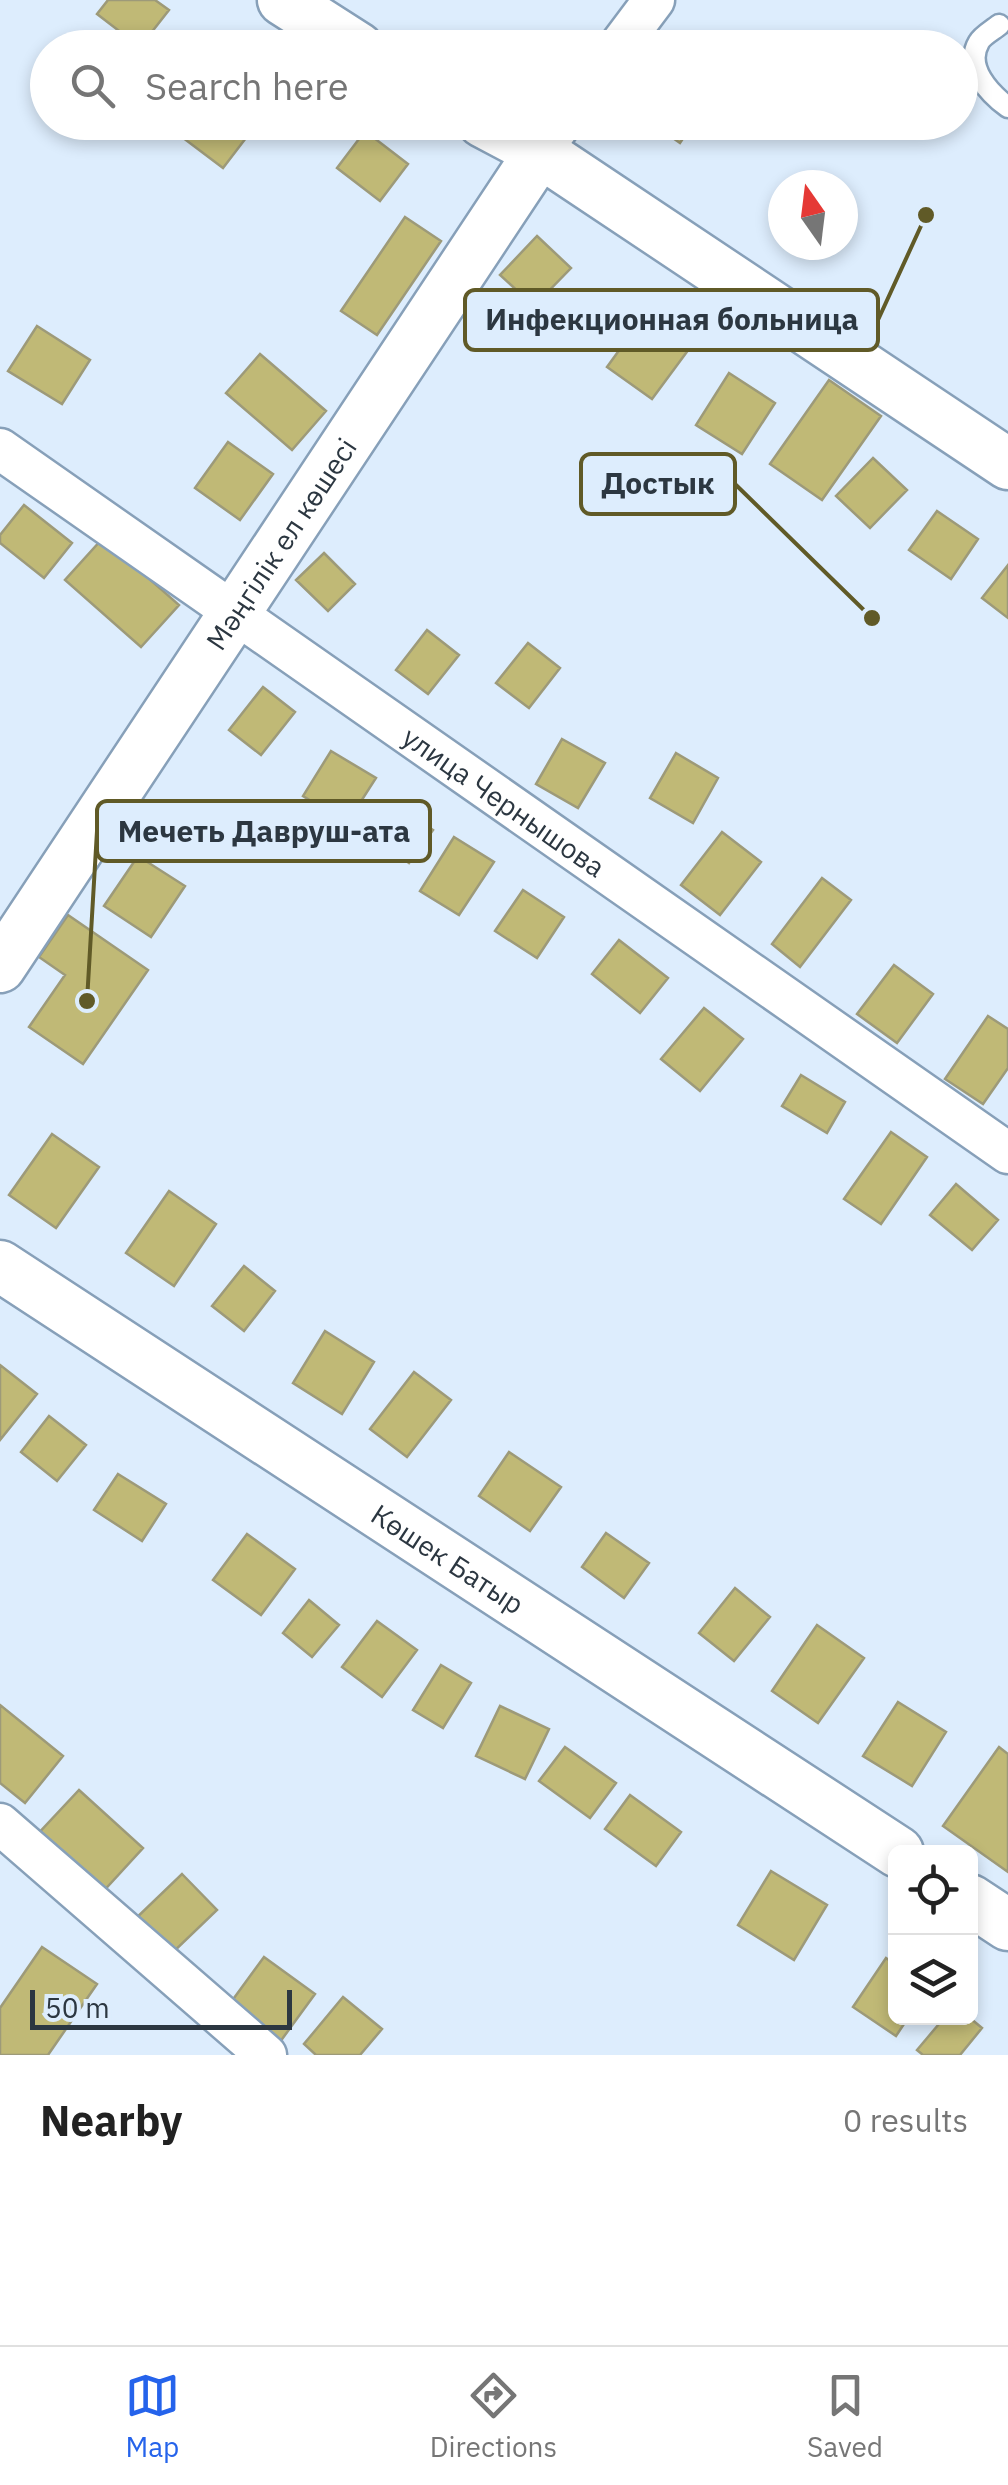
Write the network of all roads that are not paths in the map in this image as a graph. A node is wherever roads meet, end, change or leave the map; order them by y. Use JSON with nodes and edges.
{"nodes":[{"id":1,"x":283,"y":0,"type":"edge"},
{"id":2,"x":654,"y":0,"type":"edge"},
{"id":3,"x":998,"y":25,"type":"dead end"},
{"id":4,"x":330,"y":30,"type":"edge"},
{"id":5,"x":632,"y":30,"type":"edge"},
{"id":6,"x":978,"y":42,"type":"edge"},
{"id":7,"x":978,"y":72,"type":"edge"},
{"id":8,"x":1008,"y":107,"type":"edge"},
{"id":9,"x":549,"y":140,"type":"edge"},
{"id":10,"x":555,"y":140,"type":"edge"},
{"id":11,"x":0,"y":448,"type":"edge"},
{"id":12,"x":1008,"y":464,"type":"edge"},
{"id":13,"x":235,"y":612,"type":"junction"},
{"id":14,"x":0,"y":967,"type":"edge"},
{"id":15,"x":1008,"y":1153,"type":"edge"},
{"id":16,"x":0,"y":1266,"type":"edge"},
{"id":17,"x":0,"y":1824,"type":"edge"},
{"id":18,"x":888,"y":1845,"type":"edge"},
{"id":19,"x":978,"y":1905,"type":"edge"},
{"id":20,"x":1008,"y":1924,"type":"edge"},
{"id":21,"x":266,"y":2055,"type":"edge"}],
"edges":[{"from":1,"to":4,"type":"street"},
{"from":2,"to":5,"type":"street"},
{"from":3,"to":6,"type":"lane"},
{"from":7,"to":8,"type":"lane"},
{"from":9,"to":13,"type":"street","name":"Мәңгілік ел көшесі"},
{"from":10,"to":12,"type":"street"},
{"from":11,"to":13,"type":"street","name":"улица Чернышова"},
{"from":13,"to":14,"type":"street","name":"Мәңгілік ел көшесі"},
{"from":13,"to":15,"type":"street","name":"улица Чернышова"},
{"from":16,"to":18,"type":"street","name":"Көшек Батыр"},
{"from":17,"to":21,"type":"street"},
{"from":19,"to":20,"type":"street"}]}
